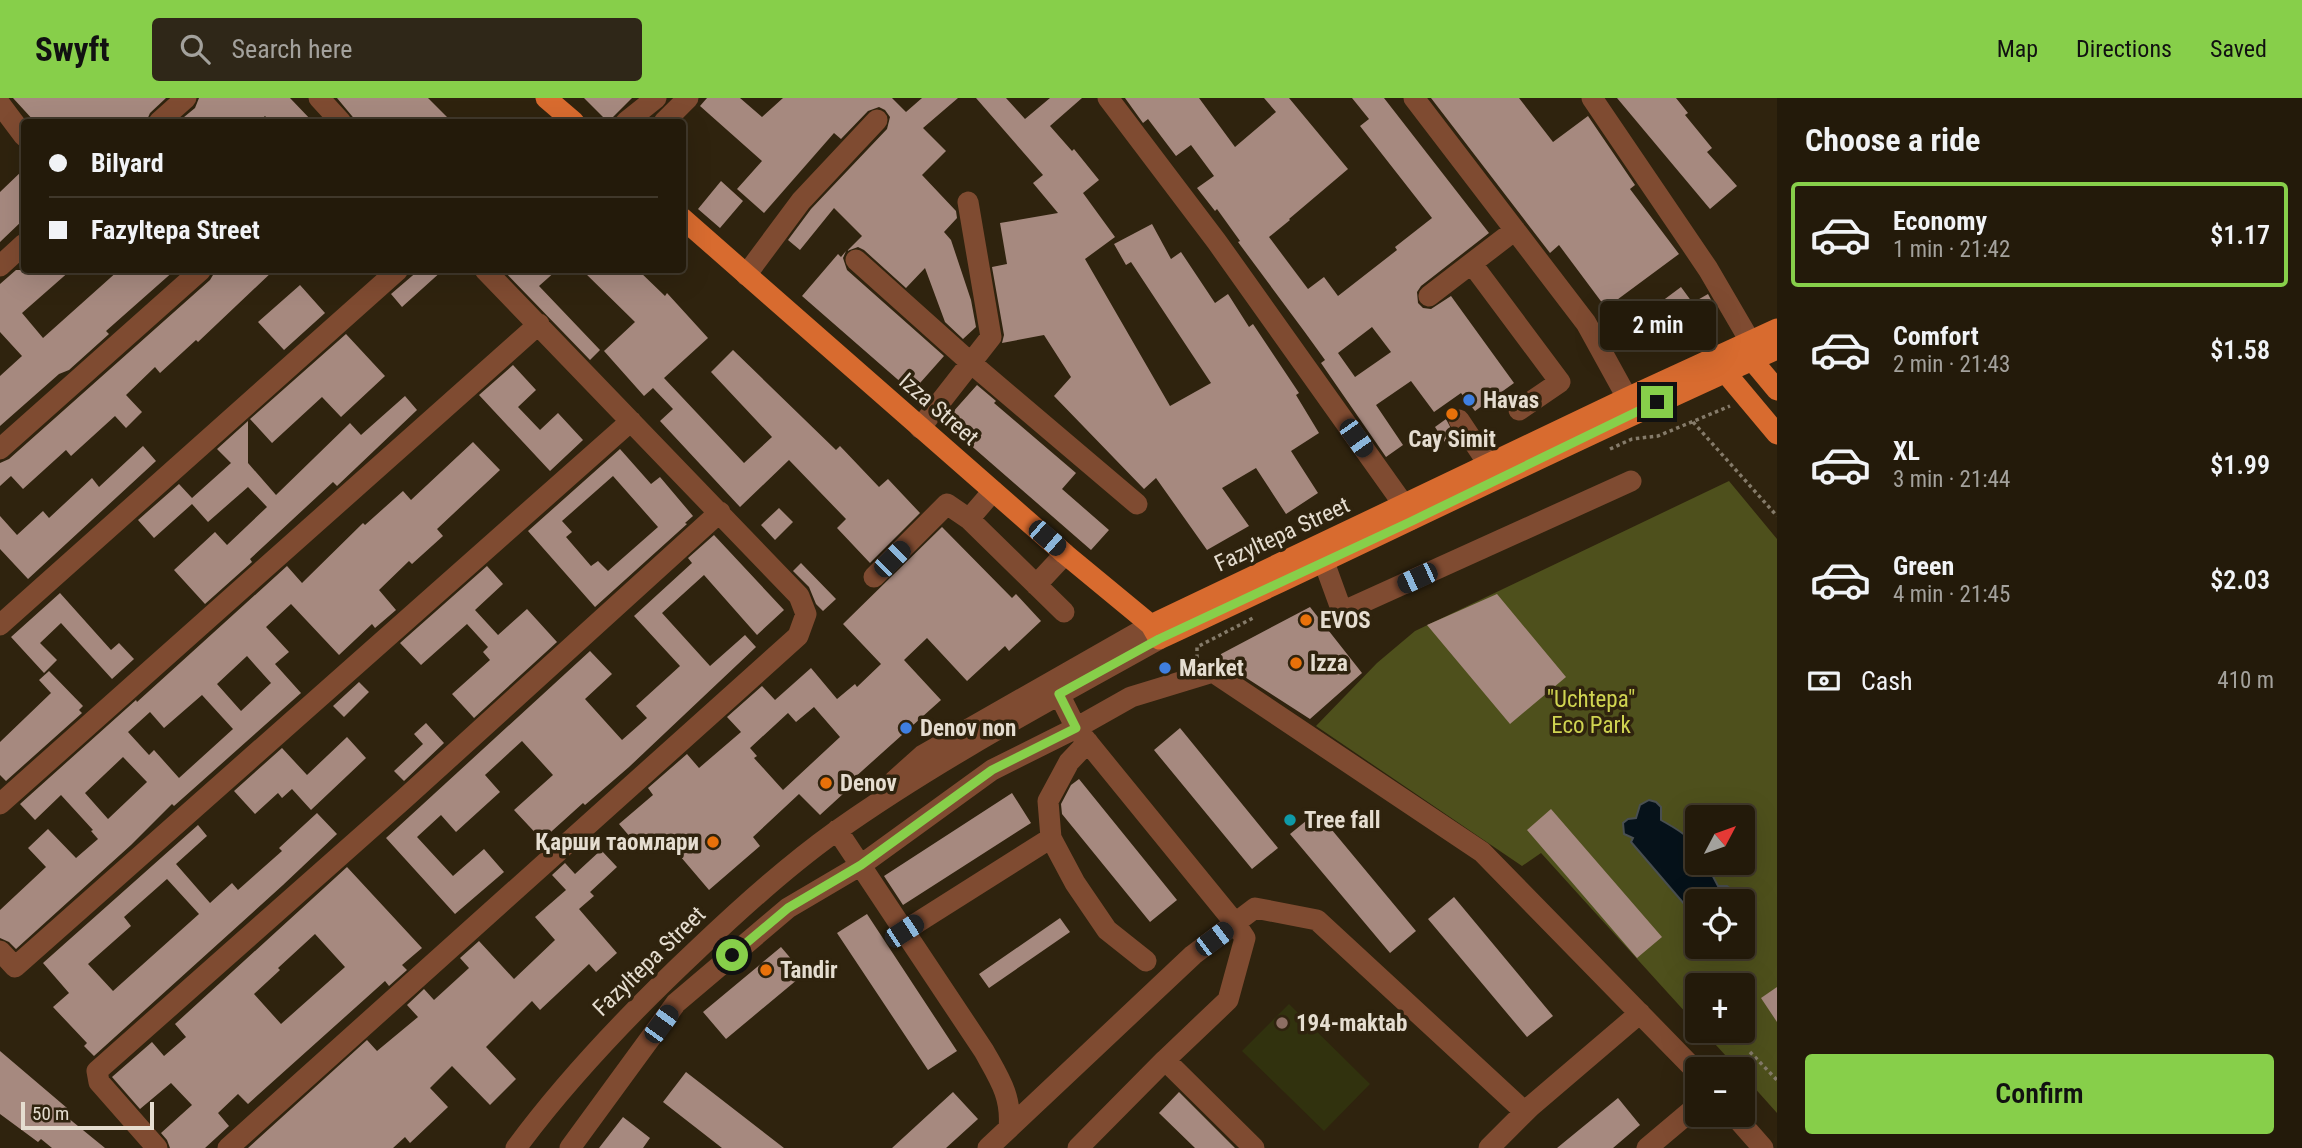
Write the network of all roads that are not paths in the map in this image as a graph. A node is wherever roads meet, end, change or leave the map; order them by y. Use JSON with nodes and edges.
{"nodes":[{"id":1,"x":186,"y":98,"type":"edge"},
{"id":2,"x":319,"y":98,"type":"edge"},
{"id":3,"x":546,"y":98,"type":"edge"},
{"id":4,"x":656,"y":98,"type":"edge"},
{"id":5,"x":688,"y":98,"type":"edge"},
{"id":6,"x":1108,"y":98,"type":"edge"},
{"id":7,"x":1413,"y":98,"type":"edge"},
{"id":8,"x":1592,"y":98,"type":"edge"},
{"id":9,"x":0,"y":104,"type":"edge"},
{"id":10,"x":162,"y":119,"type":"edge"},
{"id":11,"x":338,"y":119,"type":"edge"},
{"id":12,"x":570,"y":119,"type":"edge"},
{"id":13,"x":630,"y":119,"type":"edge"},
{"id":14,"x":667,"y":119,"type":"edge"},
{"id":15,"x":877,"y":120,"type":"dead end"},
{"id":16,"x":21,"y":132,"type":"edge"},
{"id":17,"x":968,"y":202,"type":"dead end"},
{"id":18,"x":686,"y":222,"type":"edge"},
{"id":19,"x":1515,"y":230,"type":"junction"},
{"id":20,"x":21,"y":247,"type":"edge"},
{"id":21,"x":856,"y":260,"type":"dead end"},
{"id":22,"x":1472,"y":264,"type":"junction"},
{"id":23,"x":0,"y":266,"type":"edge"},
{"id":24,"x":198,"y":273,"type":"edge"},
{"id":25,"x":395,"y":273,"type":"edge"},
{"id":26,"x":488,"y":273,"type":"edge"},
{"id":27,"x":746,"y":275,"type":"junction"},
{"id":28,"x":1429,"y":296,"type":"dead end"},
{"id":29,"x":539,"y":324,"type":"junction"},
{"id":30,"x":1777,"y":329,"type":"edge"},
{"id":31,"x":1777,"y":349,"type":"edge"},
{"id":32,"x":1751,"y":351,"type":"junction"},
{"id":33,"x":1726,"y":362,"type":"junction"},
{"id":34,"x":971,"y":363,"type":"junction"},
{"id":35,"x":1777,"y":390,"type":"edge"},
{"id":36,"x":1631,"y":405,"type":"junction"},
{"id":37,"x":1519,"y":410,"type":"dead end"},
{"id":38,"x":1459,"y":420,"type":"dead end"},
{"id":39,"x":631,"y":421,"type":"junction"},
{"id":40,"x":920,"y":428,"type":"junction"},
{"id":41,"x":1777,"y":434,"type":"edge"},
{"id":42,"x":0,"y":449,"type":"edge"},
{"id":43,"x":1489,"y":465,"type":"junction"},
{"id":44,"x":1630,"y":481,"type":"dead end"},
{"id":45,"x":993,"y":491,"type":"junction"},
{"id":46,"x":1137,"y":504,"type":"dead end"},
{"id":47,"x":720,"y":512,"type":"junction"},
{"id":48,"x":1407,"y":514,"type":"junction"},
{"id":49,"x":969,"y":519,"type":"junction"},
{"id":50,"x":1065,"y":554,"type":"junction"},
{"id":51,"x":1324,"y":562,"type":"junction"},
{"id":52,"x":874,"y":577,"type":"dead end"},
{"id":53,"x":1036,"y":585,"type":"junction"},
{"id":54,"x":1064,"y":612,"type":"dead end"},
{"id":55,"x":0,"y":625,"type":"edge"},
{"id":56,"x":1155,"y":632,"type":"junction"},
{"id":57,"x":1059,"y":694,"type":"junction"},
{"id":58,"x":1082,"y":735,"type":"junction"},
{"id":59,"x":0,"y":804,"type":"edge"},
{"id":60,"x":837,"y":830,"type":"junction"},
{"id":61,"x":1051,"y":838,"type":"junction"},
{"id":62,"x":861,"y":865,"type":"junction"},
{"id":63,"x":1235,"y":923,"type":"junction"},
{"id":64,"x":904,"y":931,"type":"junction"},
{"id":65,"x":0,"y":951,"type":"edge"},
{"id":66,"x":1146,"y":961,"type":"dead end"},
{"id":67,"x":1640,"y":1013,"type":"junction"},
{"id":68,"x":1165,"y":1060,"type":"junction"},
{"id":69,"x":1685,"y":1060,"type":"edge"},
{"id":70,"x":1525,"y":1112,"type":"junction"},
{"id":71,"x":1685,"y":1116,"type":"edge"},
{"id":72,"x":1745,"y":1127,"type":"edge"},
{"id":73,"x":1009,"y":1128,"type":"junction"},
{"id":74,"x":157,"y":1148,"type":"edge"},
{"id":75,"x":228,"y":1148,"type":"edge"},
{"id":76,"x":516,"y":1148,"type":"edge"},
{"id":77,"x":570,"y":1148,"type":"edge"},
{"id":78,"x":988,"y":1148,"type":"edge"},
{"id":79,"x":1078,"y":1148,"type":"edge"},
{"id":80,"x":1254,"y":1148,"type":"edge"},
{"id":81,"x":1489,"y":1148,"type":"edge"},
{"id":82,"x":1647,"y":1148,"type":"edge"},
{"id":83,"x":1763,"y":1148,"type":"edge"}],
"edges":[{"from":1,"to":10,"type":"street"},
{"from":2,"to":11,"type":"street"},
{"from":3,"to":12,"type":"main road"},
{"from":4,"to":13,"type":"street"},
{"from":5,"to":14,"type":"street"},
{"from":6,"to":48,"type":"street"},
{"from":7,"to":19,"type":"street"},
{"from":8,"to":32,"type":"street"},
{"from":9,"to":16,"type":"street"},
{"from":15,"to":27,"type":"street"},
{"from":17,"to":34,"type":"street"},
{"from":18,"to":27,"type":"main road","name":"Izza Street"},
{"from":19,"to":22,"type":"street"},
{"from":19,"to":36,"type":"street"},
{"from":20,"to":23,"type":"street"},
{"from":21,"to":34,"type":"street"},
{"from":22,"to":28,"type":"street"},
{"from":22,"to":37,"type":"street"},
{"from":24,"to":42,"type":"street"},
{"from":25,"to":55,"type":"street"},
{"from":26,"to":29,"type":"street"},
{"from":27,"to":40,"type":"main road","name":"Izza Street"},
{"from":29,"to":39,"type":"street"},
{"from":29,"to":59,"type":"street"},
{"from":30,"to":32,"type":"main road","name":"Fazyltepa Street"},
{"from":31,"to":32,"type":"main road","name":"Fazyltepa Street"},
{"from":32,"to":33,"type":"main road","name":"Fazyltepa Street"},
{"from":32,"to":35,"type":"main road"},
{"from":33,"to":36,"type":"main road","name":"Fazyltepa Street"},
{"from":33,"to":41,"type":"main road"},
{"from":34,"to":40,"type":"street"},
{"from":34,"to":46,"type":"street"},
{"from":36,"to":43,"type":"main road","name":"Fazyltepa Street"},
{"from":36,"to":48,"type":"main road","name":"Fazyltepa Street"},
{"from":38,"to":43,"type":"street"},
{"from":39,"to":47,"type":"street"},
{"from":39,"to":65,"type":"street"},
{"from":40,"to":45,"type":"main road","name":"Izza Street"},
{"from":43,"to":48,"type":"main road","name":"Fazyltepa Street"},
{"from":44,"to":51,"type":"street"},
{"from":45,"to":49,"type":"street"},
{"from":45,"to":50,"type":"main road","name":"Izza Street"},
{"from":47,"to":74,"type":"street"},
{"from":47,"to":75,"type":"street"},
{"from":48,"to":51,"type":"main road","name":"Fazyltepa Street"},
{"from":48,"to":56,"type":"main road","name":"Fazyltepa Street"},
{"from":49,"to":52,"type":"street"},
{"from":49,"to":53,"type":"street"},
{"from":50,"to":53,"type":"street"},
{"from":50,"to":56,"type":"main road","name":"Izza Street"},
{"from":51,"to":56,"type":"main road","name":"Fazyltepa Street"},
{"from":53,"to":54,"type":"street"},
{"from":56,"to":57,"type":"street","name":"Fazyltepa Street"},
{"from":56,"to":60,"type":"street","name":"Fazyltepa Street"},
{"from":57,"to":58,"type":"street"},
{"from":57,"to":60,"type":"street","name":"Fazyltepa Street"},
{"from":58,"to":61,"type":"street"},
{"from":58,"to":62,"type":"street"},
{"from":58,"to":63,"type":"street"},
{"from":58,"to":67,"type":"street"},
{"from":60,"to":62,"type":"street"},
{"from":60,"to":76,"type":"street","name":"Fazyltepa Street"},
{"from":61,"to":64,"type":"street"},
{"from":61,"to":66,"type":"street"},
{"from":62,"to":64,"type":"street"},
{"from":62,"to":77,"type":"street"},
{"from":63,"to":68,"type":"street"},
{"from":63,"to":70,"type":"street"},
{"from":63,"to":73,"type":"street"},
{"from":64,"to":73,"type":"street"},
{"from":67,"to":69,"type":"street"},
{"from":67,"to":70,"type":"street"},
{"from":68,"to":79,"type":"street"},
{"from":68,"to":80,"type":"street"},
{"from":70,"to":81,"type":"street"},
{"from":71,"to":82,"type":"street"},
{"from":72,"to":83,"type":"street"},
{"from":73,"to":78,"type":"street"}]}
